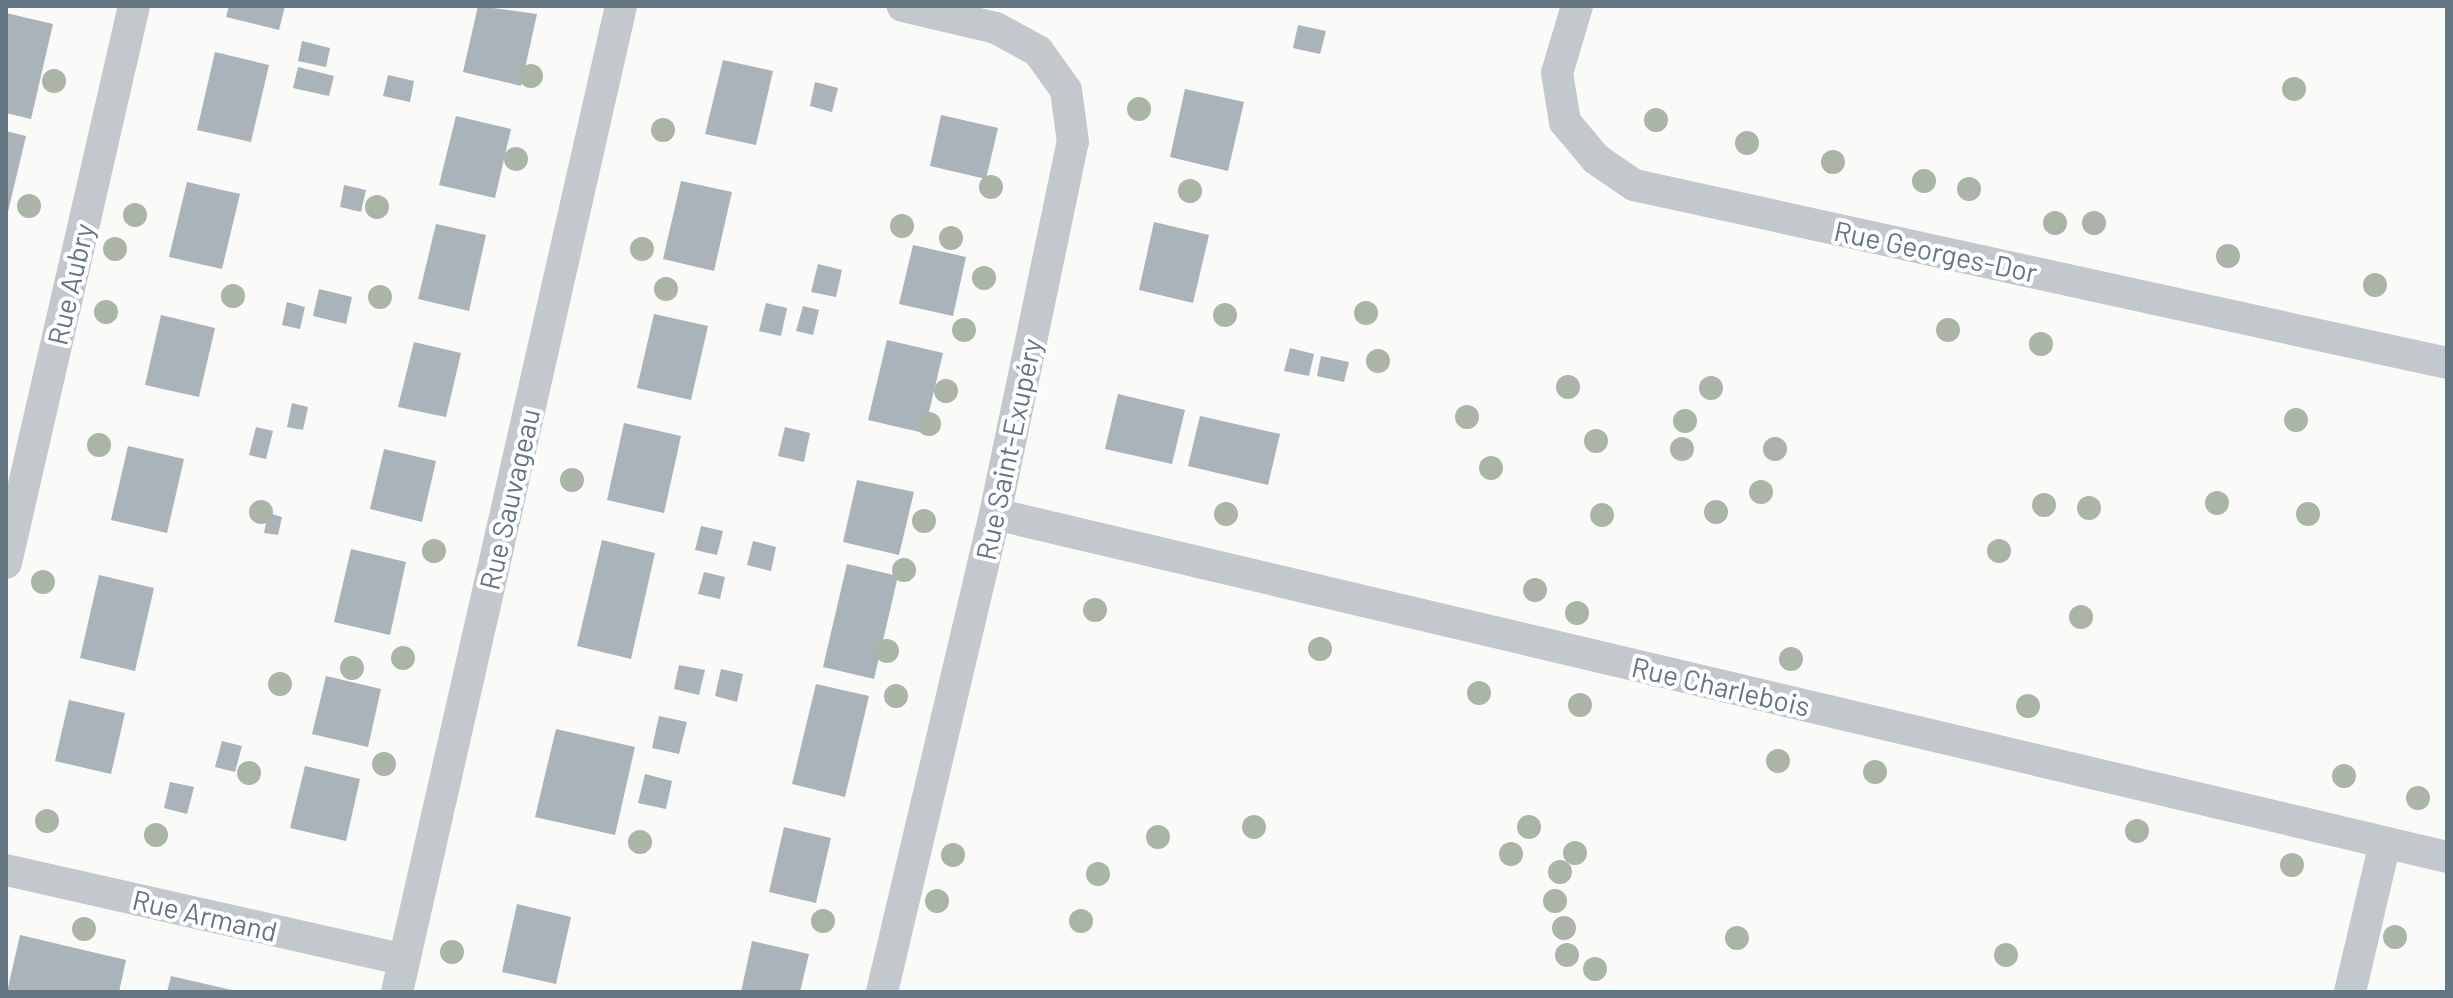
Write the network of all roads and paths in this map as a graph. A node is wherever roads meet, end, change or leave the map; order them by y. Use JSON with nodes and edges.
{"nodes":[{"id":1,"x":134,"y":6,"type":"edge"},
{"id":2,"x":621,"y":6,"type":"edge"},
{"id":3,"x":903,"y":6,"type":"edge"},
{"id":4,"x":1577,"y":6,"type":"edge"},
{"id":5,"x":2447,"y":363,"type":"edge"},
{"id":6,"x":995,"y":514,"type":"junction"},
{"id":7,"x":6,"y":563,"type":"edge"},
{"id":8,"x":2385,"y":843,"type":"junction"},
{"id":9,"x":2447,"y":857,"type":"edge"},
{"id":10,"x":6,"y":870,"type":"edge"},
{"id":11,"x":404,"y":960,"type":"junction"},
{"id":12,"x":397,"y":992,"type":"edge"},
{"id":13,"x":882,"y":992,"type":"edge"},
{"id":14,"x":2350,"y":992,"type":"edge"}],
"edges":[{"from":1,"to":7,"type":"street","name":"Rue Aubry"},
{"from":2,"to":11,"type":"street","name":"Rue Sauvageau"},
{"from":3,"to":6,"type":"street","name":"Rue Saint-Exupéry"},
{"from":4,"to":5,"type":"street","name":"Rue Georges-Dor"},
{"from":6,"to":8,"type":"street","name":"Rue Charlebois"},
{"from":6,"to":13,"type":"street","name":"Rue Saint-Exupéry"},
{"from":8,"to":9,"type":"street","name":"Rue Charlebois"},
{"from":8,"to":14,"type":"street"},
{"from":10,"to":11,"type":"street","name":"Rue Armand"},
{"from":11,"to":12,"type":"street","name":"Rue Sauvageau"}]}
